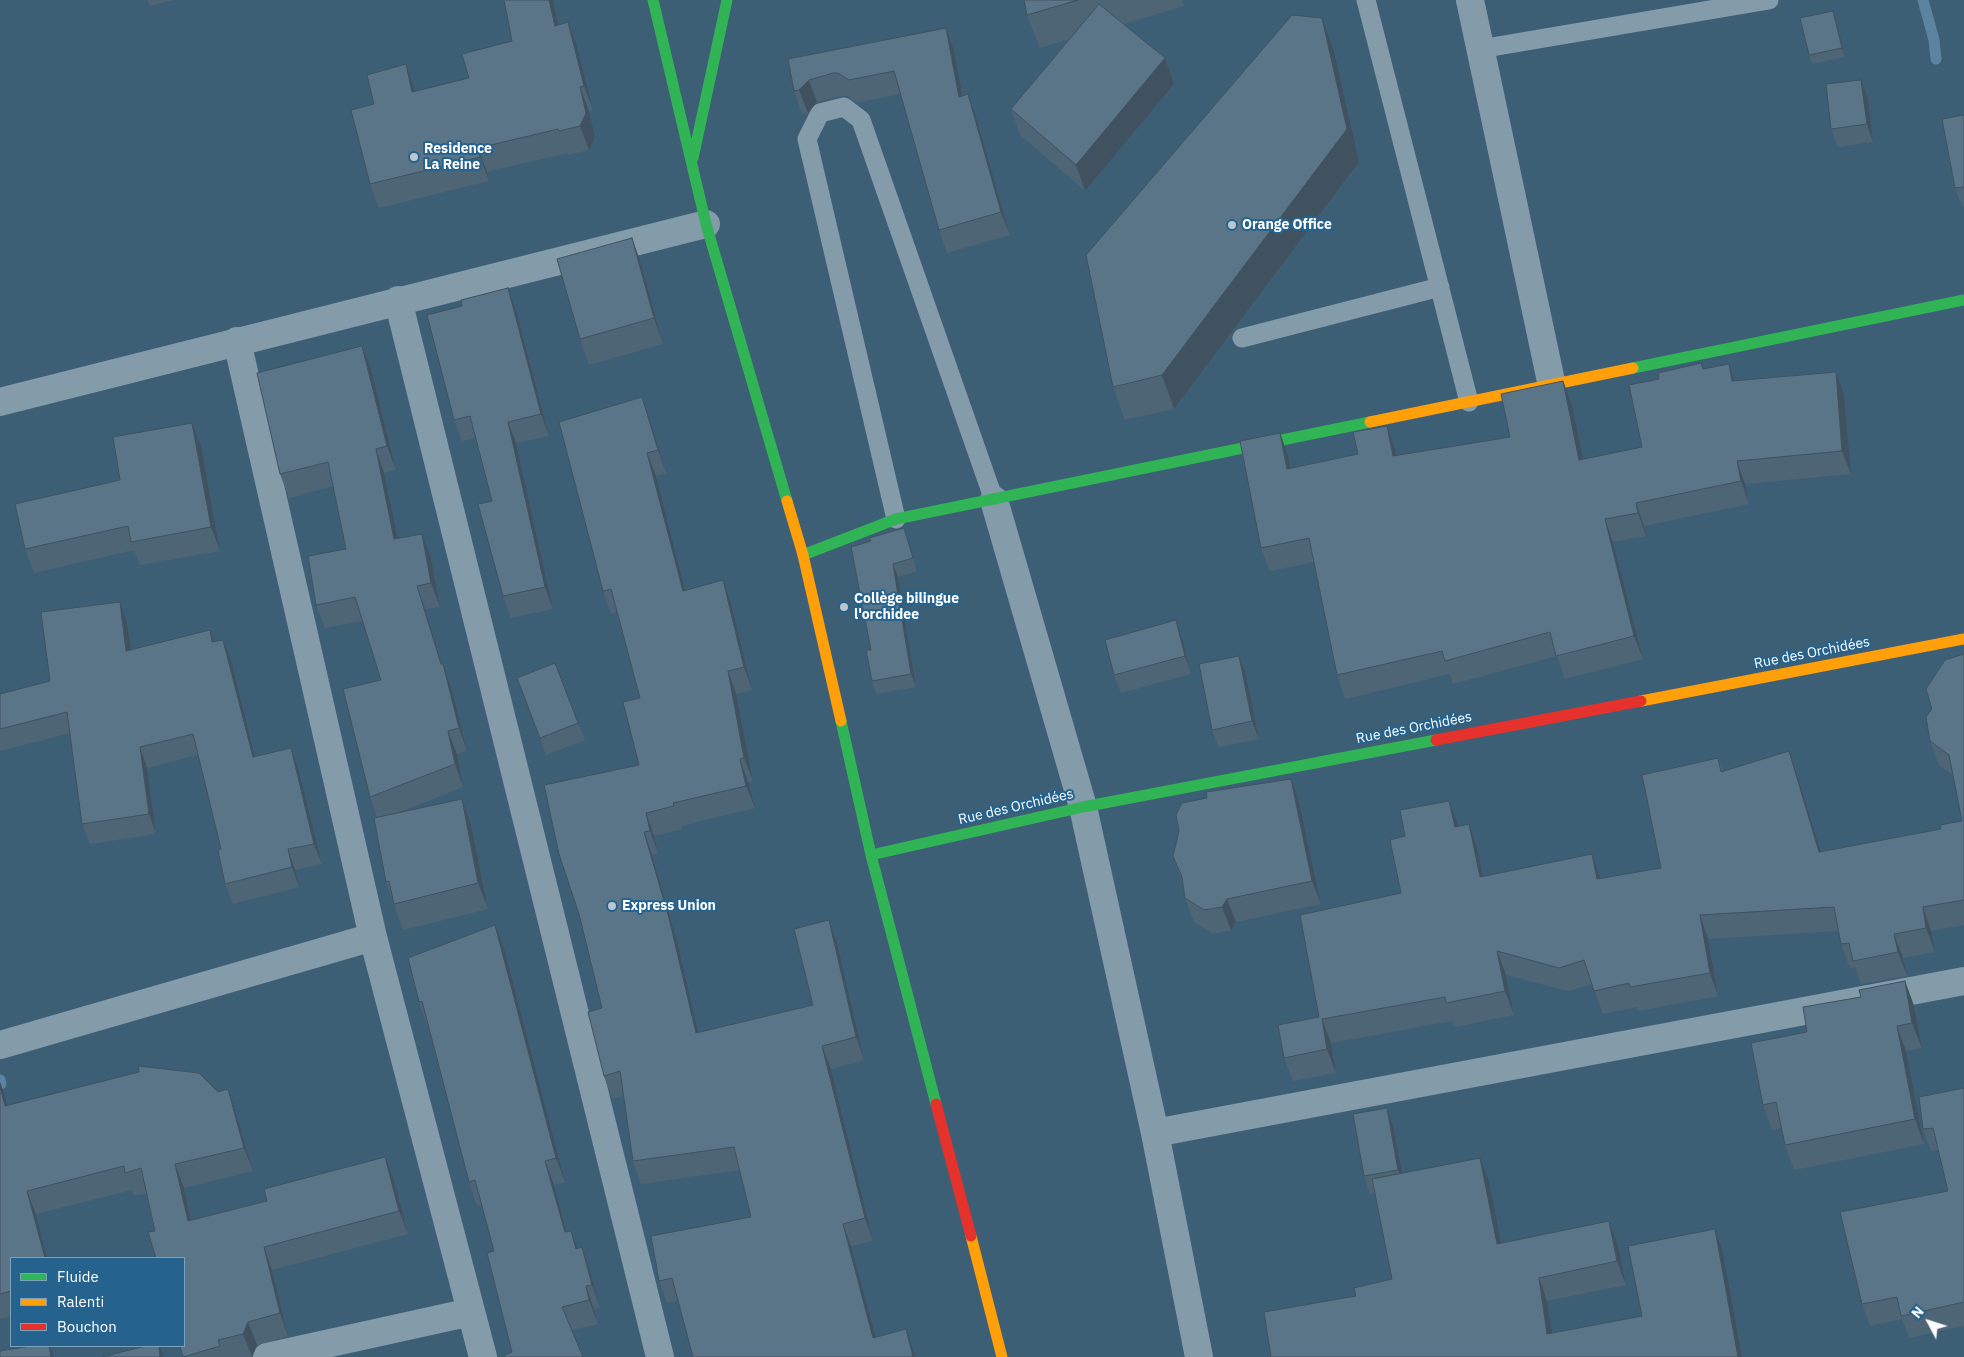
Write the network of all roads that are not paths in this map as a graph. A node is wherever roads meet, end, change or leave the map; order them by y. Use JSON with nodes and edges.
{"nodes":[{"id":1,"x":653,"y":0,"type":"edge"},
{"id":2,"x":727,"y":0,"type":"edge"},
{"id":3,"x":1366,"y":0,"type":"edge"},
{"id":4,"x":1470,"y":0,"type":"edge"},
{"id":5,"x":1769,"y":0,"type":"edge"},
{"id":6,"x":1480,"y":48,"type":"junction"},
{"id":7,"x":691,"y":165,"type":"junction"},
{"id":8,"x":706,"y":224,"type":"junction"},
{"id":9,"x":1440,"y":288,"type":"junction"},
{"id":10,"x":398,"y":300,"type":"junction"},
{"id":11,"x":1964,"y":300,"type":"edge"},
{"id":12,"x":1242,"y":338,"type":"dead end"},
{"id":13,"x":238,"y":341,"type":"junction"},
{"id":14,"x":1552,"y":386,"type":"junction"},
{"id":15,"x":0,"y":402,"type":"edge"},
{"id":16,"x":1469,"y":402,"type":"junction"},
{"id":17,"x":994,"y":500,"type":"junction"},
{"id":18,"x":896,"y":519,"type":"junction"},
{"id":19,"x":803,"y":554,"type":"junction"},
{"id":20,"x":1964,"y":639,"type":"edge"},
{"id":21,"x":1083,"y":807,"type":"junction"},
{"id":22,"x":871,"y":855,"type":"junction"},
{"id":23,"x":374,"y":937,"type":"junction"},
{"id":24,"x":1964,"y":981,"type":"edge"},
{"id":25,"x":0,"y":1045,"type":"edge"},
{"id":26,"x":1155,"y":1133,"type":"junction"},
{"id":27,"x":472,"y":1312,"type":"junction"},
{"id":28,"x":266,"y":1357,"type":"edge"},
{"id":29,"x":483,"y":1357,"type":"edge"},
{"id":30,"x":660,"y":1357,"type":"edge"},
{"id":31,"x":1002,"y":1357,"type":"edge"},
{"id":32,"x":1199,"y":1357,"type":"edge"}],
"edges":[{"from":1,"to":7,"type":"street"},
{"from":2,"to":7,"type":"street"},
{"from":3,"to":9,"type":"lane"},
{"from":4,"to":6,"type":"street"},
{"from":5,"to":6,"type":"lane"},
{"from":6,"to":14,"type":"street"},
{"from":7,"to":8,"type":"street"},
{"from":8,"to":10,"type":"street"},
{"from":8,"to":19,"type":"street"},
{"from":9,"to":12,"type":"lane"},
{"from":9,"to":16,"type":"lane"},
{"from":10,"to":13,"type":"street"},
{"from":10,"to":30,"type":"street"},
{"from":11,"to":14,"type":"street"},
{"from":13,"to":15,"type":"street"},
{"from":13,"to":23,"type":"street"},
{"from":14,"to":16,"type":"street"},
{"from":16,"to":17,"type":"street"},
{"from":17,"to":18,"type":"street"},
{"from":17,"to":18,"type":"lane"},
{"from":17,"to":21,"type":"street"},
{"from":18,"to":19,"type":"street"},
{"from":19,"to":22,"type":"street"},
{"from":20,"to":21,"type":"street","name":"Rue des Orchidées"},
{"from":21,"to":22,"type":"street","name":"Rue des Orchidées"},
{"from":21,"to":26,"type":"street"},
{"from":22,"to":31,"type":"street"},
{"from":23,"to":25,"type":"street"},
{"from":23,"to":27,"type":"street"},
{"from":24,"to":26,"type":"street"},
{"from":26,"to":32,"type":"street"},
{"from":27,"to":28,"type":"street"},
{"from":27,"to":29,"type":"street"}]}
